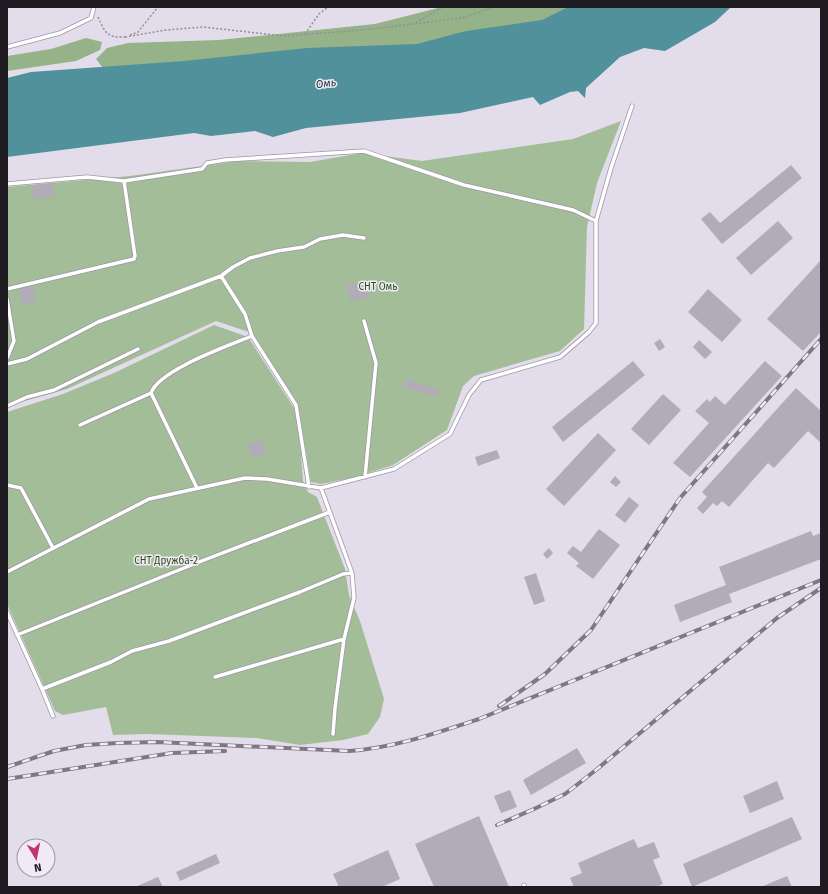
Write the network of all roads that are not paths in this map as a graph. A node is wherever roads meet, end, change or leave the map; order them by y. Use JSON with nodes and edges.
{"nodes":[{"id":1,"x":95,"y":8,"type":"edge"},
{"id":2,"x":7,"y":47,"type":"edge"},
{"id":3,"x":632,"y":106,"type":"dead end"},
{"id":4,"x":124,"y":181,"type":"junction"},
{"id":5,"x":7,"y":184,"type":"edge"},
{"id":6,"x":596,"y":221,"type":"junction"},
{"id":7,"x":364,"y":238,"type":"dead end"},
{"id":8,"x":221,"y":276,"type":"junction"},
{"id":9,"x":7,"y":289,"type":"edge"},
{"id":10,"x":7,"y":299,"type":"edge"},
{"id":11,"x":364,"y":321,"type":"dead end"},
{"id":12,"x":252,"y":336,"type":"junction"},
{"id":13,"x":138,"y":349,"type":"dead end"},
{"id":14,"x":7,"y":358,"type":"edge"},
{"id":15,"x":7,"y":364,"type":"edge"},
{"id":16,"x":151,"y":393,"type":"junction"},
{"id":17,"x":7,"y":406,"type":"edge"},
{"id":18,"x":80,"y":426,"type":"dead end"},
{"id":19,"x":365,"y":477,"type":"junction"},
{"id":20,"x":7,"y":485,"type":"edge"},
{"id":21,"x":309,"y":487,"type":"junction"},
{"id":22,"x":197,"y":488,"type":"junction"},
{"id":23,"x":321,"y":488,"type":"junction"},
{"id":24,"x":330,"y":512,"type":"junction"},
{"id":25,"x":52,"y":548,"type":"junction"},
{"id":26,"x":7,"y":572,"type":"edge"},
{"id":27,"x":352,"y":573,"type":"junction"},
{"id":28,"x":7,"y":612,"type":"edge"},
{"id":29,"x":17,"y":635,"type":"junction"},
{"id":30,"x":344,"y":639,"type":"junction"},
{"id":31,"x":215,"y":677,"type":"dead end"},
{"id":32,"x":42,"y":689,"type":"junction"},
{"id":33,"x":53,"y":716,"type":"dead end"},
{"id":34,"x":333,"y":734,"type":"dead end"}],
"edges":[{"from":1,"to":2,"type":"lane"},
{"from":3,"to":6,"type":"lane"},
{"from":4,"to":5,"type":"lane"},
{"from":4,"to":6,"type":"lane"},
{"from":4,"to":9,"type":"lane"},
{"from":6,"to":19,"type":"lane"},
{"from":7,"to":8,"type":"lane"},
{"from":8,"to":12,"type":"lane"},
{"from":8,"to":15,"type":"lane"},
{"from":10,"to":14,"type":"lane"},
{"from":11,"to":19,"type":"lane"},
{"from":12,"to":16,"type":"lane"},
{"from":12,"to":21,"type":"lane"},
{"from":13,"to":17,"type":"lane"},
{"from":16,"to":18,"type":"lane"},
{"from":16,"to":22,"type":"lane"},
{"from":19,"to":23,"type":"lane"},
{"from":20,"to":25,"type":"lane"},
{"from":21,"to":22,"type":"lane"},
{"from":21,"to":23,"type":"lane"},
{"from":22,"to":25,"type":"lane"},
{"from":23,"to":24,"type":"lane"},
{"from":24,"to":27,"type":"lane"},
{"from":24,"to":29,"type":"lane"},
{"from":25,"to":26,"type":"lane"},
{"from":27,"to":30,"type":"lane"},
{"from":27,"to":32,"type":"lane"},
{"from":28,"to":29,"type":"lane"},
{"from":29,"to":32,"type":"lane"},
{"from":30,"to":31,"type":"lane"},
{"from":30,"to":34,"type":"lane"},
{"from":32,"to":33,"type":"lane"}]}
